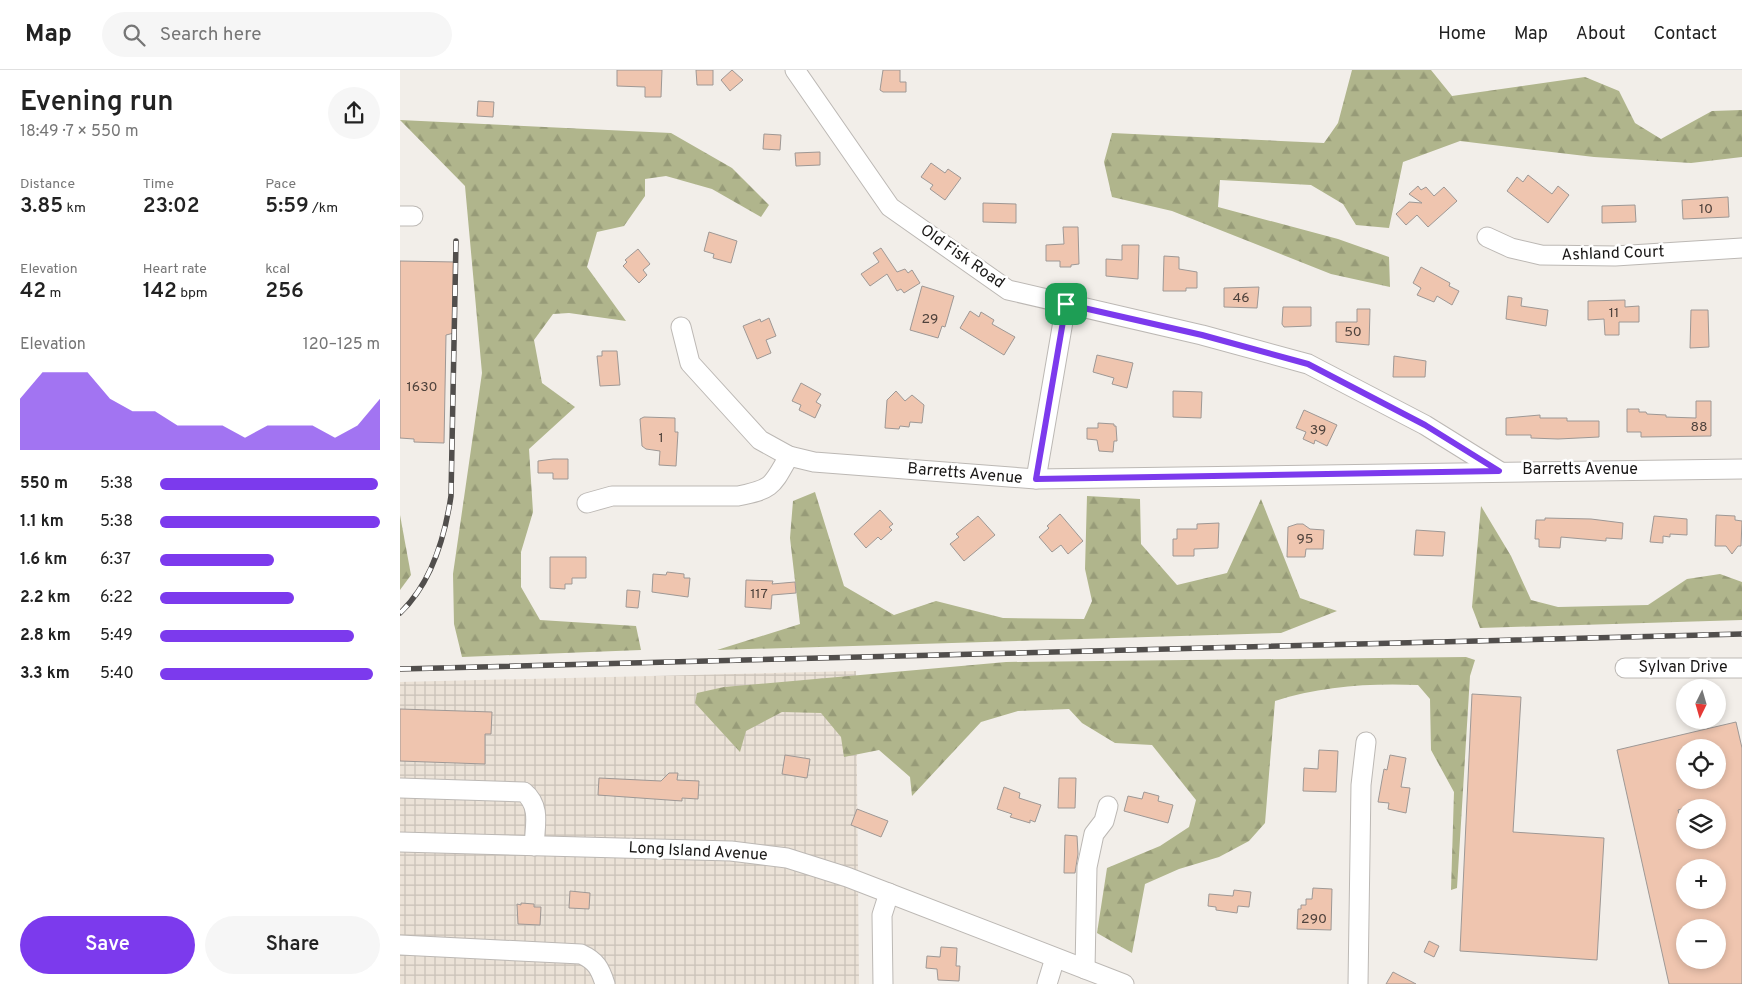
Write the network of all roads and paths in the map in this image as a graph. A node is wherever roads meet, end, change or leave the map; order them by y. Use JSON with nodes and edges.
{"nodes":[{"id":1,"x":795,"y":70,"type":"edge"},
{"id":2,"x":1487,"y":238,"type":"dead end"},
{"id":3,"x":1742,"y":248,"type":"edge"},
{"id":4,"x":1066,"y":304,"type":"junction"},
{"id":5,"x":681,"y":327,"type":"dead end"},
{"id":6,"x":789,"y":456,"type":"junction"},
{"id":7,"x":1742,"y":469,"type":"edge"},
{"id":8,"x":1499,"y":471,"type":"junction"},
{"id":9,"x":1036,"y":479,"type":"junction"},
{"id":10,"x":587,"y":503,"type":"dead end"},
{"id":11,"x":1625,"y":668,"type":"dead end"},
{"id":12,"x":1742,"y":668,"type":"edge"},
{"id":13,"x":1366,"y":742,"type":"dead end"},
{"id":14,"x":400,"y":788,"type":"edge"},
{"id":15,"x":1108,"y":806,"type":"dead end"},
{"id":16,"x":400,"y":842,"type":"edge"},
{"id":17,"x":534,"y":846,"type":"junction"},
{"id":18,"x":889,"y":893,"type":"junction"},
{"id":19,"x":400,"y":945,"type":"edge"},
{"id":20,"x":1055,"y":958,"type":"junction"},
{"id":21,"x":1084,"y":969,"type":"junction"},
{"id":22,"x":605,"y":984,"type":"edge"},
{"id":23,"x":883,"y":984,"type":"edge"},
{"id":24,"x":1047,"y":984,"type":"edge"},
{"id":25,"x":1124,"y":984,"type":"edge"},
{"id":26,"x":1358,"y":984,"type":"edge"}],
"edges":[{"from":1,"to":4,"type":"street","name":"Old Fisk Road"},
{"from":2,"to":3,"type":"street","name":"Ashland Court"},
{"from":4,"to":8,"type":"street","name":"Old Fisk Road"},
{"from":4,"to":9,"type":"street"},
{"from":5,"to":6,"type":"street","name":"Barretts Avenue"},
{"from":6,"to":9,"type":"street","name":"Barretts Avenue"},
{"from":6,"to":10,"type":"street"},
{"from":7,"to":8,"type":"street","name":"Barretts Avenue"},
{"from":8,"to":9,"type":"street","name":"Barretts Avenue"},
{"from":11,"to":12,"type":"street","name":"Sylvan Drive"},
{"from":13,"to":26,"type":"street"},
{"from":14,"to":17,"type":"street"},
{"from":15,"to":21,"type":"street"},
{"from":16,"to":17,"type":"street","name":"Long Island Avenue"},
{"from":17,"to":18,"type":"street","name":"Long Island Avenue"},
{"from":18,"to":20,"type":"street","name":"Long Island Avenue"},
{"from":18,"to":23,"type":"street"},
{"from":19,"to":22,"type":"street"},
{"from":20,"to":21,"type":"street","name":"Long Island Avenue"},
{"from":20,"to":24,"type":"street"},
{"from":21,"to":25,"type":"street","name":"Long Island Avenue"}]}
